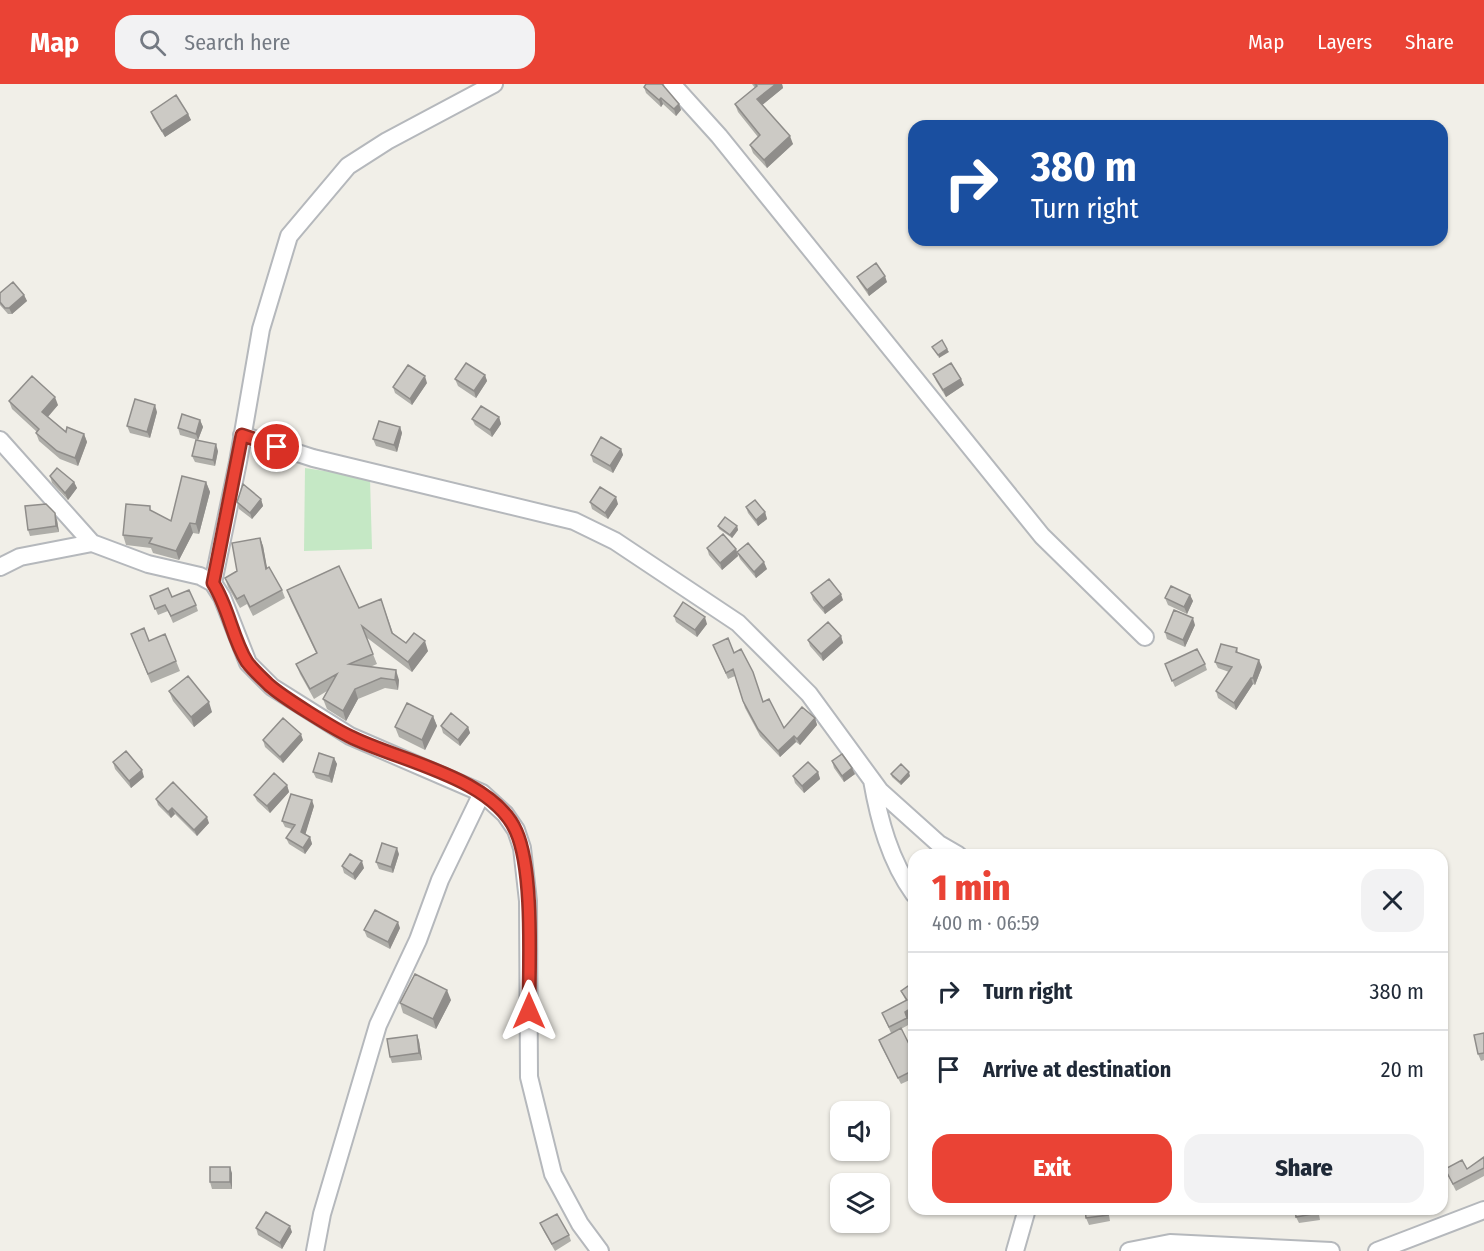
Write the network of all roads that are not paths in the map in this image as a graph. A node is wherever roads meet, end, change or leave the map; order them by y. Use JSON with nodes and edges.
{"nodes":[{"id":1,"x":494,"y":84,"type":"edge"},
{"id":2,"x":672,"y":84,"type":"edge"},
{"id":3,"x":242,"y":435,"type":"junction"},
{"id":4,"x":0,"y":440,"type":"edge"},
{"id":5,"x":92,"y":543,"type":"junction"},
{"id":6,"x":0,"y":567,"type":"edge"},
{"id":7,"x":213,"y":583,"type":"junction"},
{"id":8,"x":1145,"y":637,"type":"dead end"},
{"id":9,"x":872,"y":779,"type":"junction"},
{"id":10,"x":482,"y":793,"type":"junction"},
{"id":11,"x":948,"y":849,"type":"edge"},
{"id":12,"x":908,"y":886,"type":"edge"},
{"id":13,"x":1484,"y":1210,"type":"edge"},
{"id":14,"x":1025,"y":1215,"type":"edge"},
{"id":15,"x":315,"y":1251,"type":"edge"},
{"id":16,"x":600,"y":1251,"type":"edge"},
{"id":17,"x":1015,"y":1251,"type":"edge"},
{"id":18,"x":1129,"y":1251,"type":"edge"},
{"id":19,"x":1331,"y":1251,"type":"edge"},
{"id":20,"x":1377,"y":1251,"type":"edge"}],
"edges":[{"from":1,"to":3,"type":"street"},
{"from":2,"to":8,"type":"street"},
{"from":3,"to":7,"type":"street"},
{"from":3,"to":9,"type":"street"},
{"from":4,"to":5,"type":"street"},
{"from":5,"to":6,"type":"street"},
{"from":5,"to":7,"type":"street"},
{"from":7,"to":10,"type":"street"},
{"from":9,"to":11,"type":"street"},
{"from":9,"to":12,"type":"street"},
{"from":10,"to":15,"type":"street"},
{"from":10,"to":16,"type":"street"},
{"from":13,"to":20,"type":"street"},
{"from":14,"to":17,"type":"street"},
{"from":18,"to":19,"type":"street"}]}
